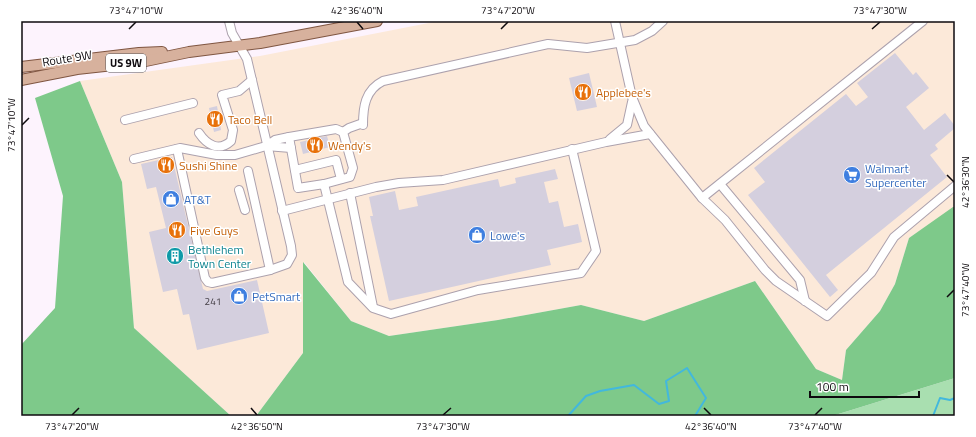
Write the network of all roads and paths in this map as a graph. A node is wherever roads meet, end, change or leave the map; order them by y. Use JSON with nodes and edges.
{"nodes":[{"id":1,"x":230,"y":21,"type":"edge"},
{"id":2,"x":377,"y":21,"type":"edge"},
{"id":3,"x":615,"y":21,"type":"edge"},
{"id":4,"x":663,"y":21,"type":"edge"},
{"id":5,"x":923,"y":21,"type":"edge"},
{"id":6,"x":620,"y":42,"type":"junction"},
{"id":7,"x":239,"y":45,"type":"junction"},
{"id":8,"x":189,"y":52,"type":"junction"},
{"id":9,"x":21,"y":67,"type":"edge"},
{"id":10,"x":21,"y":80,"type":"edge"},
{"id":11,"x":252,"y":80,"type":"junction"},
{"id":12,"x":632,"y":97,"type":"junction"},
{"id":13,"x":193,"y":103,"type":"dead end"},
{"id":14,"x":125,"y":120,"type":"dead end"},
{"id":15,"x":343,"y":132,"type":"junction"},
{"id":16,"x":199,"y":133,"type":"dead end"},
{"id":17,"x":650,"y":134,"type":"junction"},
{"id":18,"x":288,"y":137,"type":"junction"},
{"id":19,"x":606,"y":142,"type":"junction"},
{"id":20,"x":266,"y":146,"type":"junction"},
{"id":21,"x":292,"y":148,"type":"junction"},
{"id":22,"x":176,"y":149,"type":"junction"},
{"id":23,"x":572,"y":150,"type":"junction"},
{"id":24,"x":134,"y":159,"type":"dead end"},
{"id":25,"x":295,"y":170,"type":"junction"},
{"id":26,"x":248,"y":171,"type":"dead end"},
{"id":27,"x":341,"y":180,"type":"junction"},
{"id":28,"x":324,"y":184,"type":"junction"},
{"id":29,"x":720,"y":184,"type":"junction"},
{"id":30,"x":955,"y":186,"type":"edge"},
{"id":31,"x":239,"y":190,"type":"dead end"},
{"id":32,"x":350,"y":193,"type":"junction"},
{"id":33,"x":702,"y":198,"type":"junction"},
{"id":34,"x":327,"y":199,"type":"junction"},
{"id":35,"x":245,"y":210,"type":"dead end"},
{"id":36,"x":282,"y":211,"type":"junction"},
{"id":37,"x":270,"y":270,"type":"junction"},
{"id":38,"x":805,"y":301,"type":"junction"},
{"id":39,"x":373,"y":308,"type":"junction"}],
"edges":[{"from":1,"to":7,"type":"street"},
{"from":2,"to":7,"type":"main road","name":"Route 9W","number":"US 9W"},
{"from":3,"to":6,"type":"street"},
{"from":4,"to":6,"type":"street"},
{"from":5,"to":29,"type":"street"},
{"from":6,"to":12,"type":"street"},
{"from":6,"to":15,"type":"street"},
{"from":7,"to":8,"type":"main road","name":"Route 9W","number":"US 9W"},
{"from":7,"to":11,"type":"street"},
{"from":8,"to":9,"type":"main road","name":"Route 9W","number":"US 9W"},
{"from":8,"to":10,"type":"main road","name":"Route 9W","number":"US 9W"},
{"from":11,"to":16,"type":"street"},
{"from":11,"to":20,"type":"street"},
{"from":12,"to":17,"type":"street"},
{"from":12,"to":19,"type":"street"},
{"from":13,"to":14,"type":"street"},
{"from":15,"to":18,"type":"street"},
{"from":15,"to":27,"type":"street"},
{"from":17,"to":19,"type":"street"},
{"from":17,"to":33,"type":"street"},
{"from":18,"to":20,"type":"street"},
{"from":18,"to":21,"type":"street"},
{"from":19,"to":23,"type":"street"},
{"from":20,"to":21,"type":"street"},
{"from":20,"to":22,"type":"street"},
{"from":20,"to":36,"type":"street"},
{"from":21,"to":25,"type":"street"},
{"from":22,"to":24,"type":"street"},
{"from":22,"to":37,"type":"street"},
{"from":23,"to":32,"type":"street"},
{"from":23,"to":39,"type":"street"},
{"from":25,"to":27,"type":"street"},
{"from":25,"to":28,"type":"street"},
{"from":26,"to":37,"type":"street"},
{"from":27,"to":28,"type":"street"},
{"from":28,"to":34,"type":"street"},
{"from":29,"to":33,"type":"street"},
{"from":29,"to":38,"type":"street"},
{"from":30,"to":38,"type":"street"},
{"from":31,"to":35,"type":"street"},
{"from":32,"to":34,"type":"street"},
{"from":32,"to":39,"type":"street"},
{"from":33,"to":38,"type":"street"},
{"from":34,"to":36,"type":"street"},
{"from":34,"to":39,"type":"street"},
{"from":36,"to":37,"type":"street"}]}
